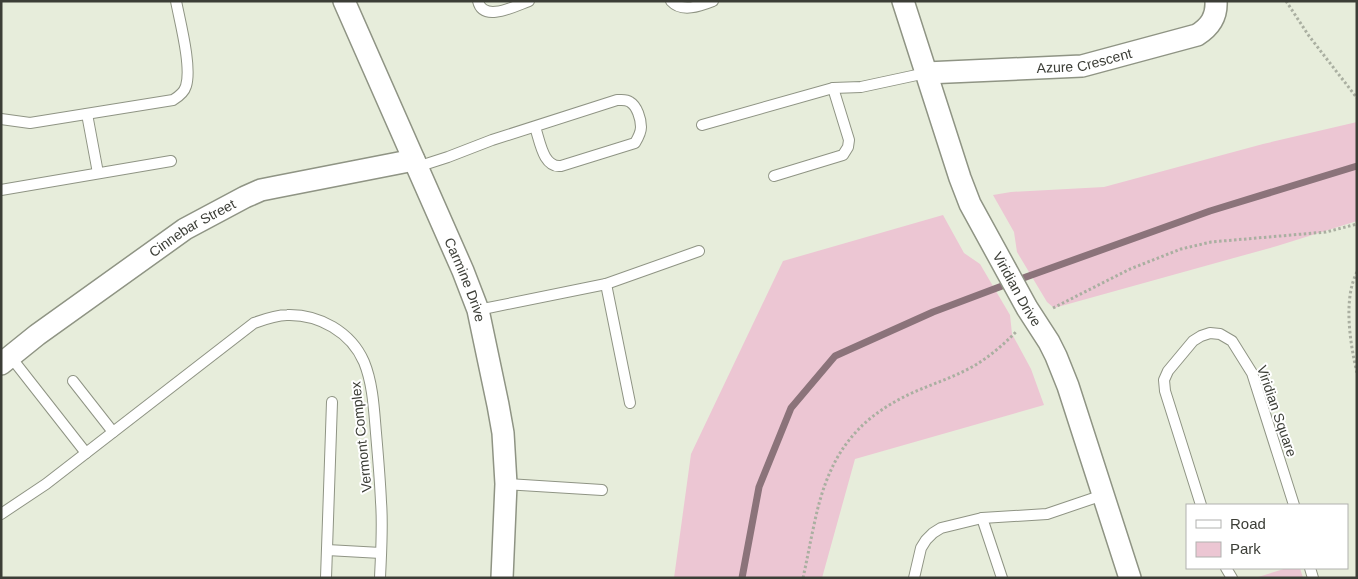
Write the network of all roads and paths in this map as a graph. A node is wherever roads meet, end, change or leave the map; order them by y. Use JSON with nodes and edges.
{"nodes":[{"id":1,"x":176,"y":1,"type":"edge"},
{"id":2,"x":344,"y":1,"type":"edge"},
{"id":3,"x":478,"y":1,"type":"edge"},
{"id":4,"x":529,"y":1,"type":"edge"},
{"id":5,"x":671,"y":1,"type":"edge"},
{"id":6,"x":713,"y":1,"type":"edge"},
{"id":7,"x":903,"y":1,"type":"edge"},
{"id":8,"x":1216,"y":1,"type":"edge"},
{"id":9,"x":1286,"y":1,"type":"edge"},
{"id":10,"x":926,"y":73,"type":"junction"},
{"id":11,"x":833,"y":88,"type":"junction"},
{"id":12,"x":1357,"y":98,"type":"edge"},
{"id":13,"x":87,"y":114,"type":"junction"},
{"id":14,"x":1,"y":119,"type":"edge"},
{"id":15,"x":702,"y":125,"type":"dead end"},
{"id":16,"x":535,"y":127,"type":"junction"},
{"id":17,"x":171,"y":161,"type":"dead end"},
{"id":18,"x":415,"y":163,"type":"junction"},
{"id":19,"x":98,"y":174,"type":"junction"},
{"id":20,"x":774,"y":176,"type":"dead end"},
{"id":21,"x":1,"y":190,"type":"edge"},
{"id":22,"x":1357,"y":224,"type":"edge"},
{"id":23,"x":699,"y":252,"type":"dead end"},
{"id":24,"x":1357,"y":272,"type":"edge"},
{"id":25,"x":606,"y":284,"type":"junction"},
{"id":26,"x":478,"y":310,"type":"junction"},
{"id":27,"x":1051,"y":310,"type":"dead end"},
{"id":28,"x":1016,"y":332,"type":"dead end"},
{"id":29,"x":6,"y":360,"type":"edge"},
{"id":30,"x":1357,"y":373,"type":"edge"},
{"id":31,"x":73,"y":381,"type":"dead end"},
{"id":32,"x":332,"y":402,"type":"dead end"},
{"id":33,"x":630,"y":403,"type":"dead end"},
{"id":34,"x":113,"y":432,"type":"junction"},
{"id":35,"x":86,"y":453,"type":"junction"},
{"id":36,"x":506,"y":484,"type":"junction"},
{"id":37,"x":602,"y":490,"type":"dead end"},
{"id":38,"x":1103,"y":495,"type":"junction"},
{"id":39,"x":1201,"y":504,"type":"edge"},
{"id":40,"x":1294,"y":504,"type":"edge"},
{"id":41,"x":1,"y":514,"type":"edge"},
{"id":42,"x":982,"y":518,"type":"junction"},
{"id":43,"x":327,"y":550,"type":"junction"},
{"id":44,"x":381,"y":552,"type":"junction"},
{"id":45,"x":326,"y":578,"type":"edge"},
{"id":46,"x":380,"y":578,"type":"edge"},
{"id":47,"x":502,"y":578,"type":"edge"},
{"id":48,"x":803,"y":578,"type":"edge"},
{"id":49,"x":914,"y":578,"type":"edge"},
{"id":50,"x":1002,"y":578,"type":"edge"},
{"id":51,"x":1130,"y":578,"type":"edge"}],
"edges":[{"from":1,"to":13,"type":"lane"},
{"from":2,"to":18,"type":"street","name":"Carmine Drive"},
{"from":3,"to":4,"type":"lane"},
{"from":5,"to":6,"type":"lane"},
{"from":7,"to":10,"type":"street","name":"Viridian Drive"},
{"from":8,"to":10,"type":"street","name":"Azure Crescent"},
{"from":9,"to":12,"type":"path"},
{"from":10,"to":11,"type":"lane"},
{"from":10,"to":38,"type":"street","name":"Viridian Drive"},
{"from":11,"to":15,"type":"lane"},
{"from":11,"to":20,"type":"lane"},
{"from":13,"to":14,"type":"lane"},
{"from":13,"to":19,"type":"lane"},
{"from":16,"to":16,"type":"lane"},
{"from":16,"to":18,"type":"lane"},
{"from":17,"to":19,"type":"lane"},
{"from":18,"to":26,"type":"street","name":"Carmine Drive"},
{"from":18,"to":29,"type":"street","name":"Cinnebar Street"},
{"from":19,"to":21,"type":"lane"},
{"from":22,"to":27,"type":"path"},
{"from":23,"to":25,"type":"lane"},
{"from":24,"to":30,"type":"path"},
{"from":25,"to":26,"type":"lane"},
{"from":25,"to":33,"type":"lane"},
{"from":26,"to":36,"type":"street","name":"Carmine Drive"},
{"from":28,"to":48,"type":"path"},
{"from":29,"to":35,"type":"lane"},
{"from":31,"to":34,"type":"lane"},
{"from":32,"to":43,"type":"lane"},
{"from":34,"to":35,"type":"lane","name":"Vermont Complex"},
{"from":34,"to":44,"type":"lane","name":"Vermont Complex"},
{"from":35,"to":41,"type":"lane","name":"Vermont Complex"},
{"from":36,"to":37,"type":"lane"},
{"from":36,"to":47,"type":"street","name":"Carmine Drive"},
{"from":38,"to":42,"type":"lane"},
{"from":38,"to":51,"type":"street","name":"Viridian Drive"},
{"from":39,"to":40,"type":"lane","name":"Viridian Square"},
{"from":42,"to":49,"type":"lane"},
{"from":42,"to":50,"type":"lane"},
{"from":43,"to":44,"type":"lane"},
{"from":43,"to":45,"type":"lane"},
{"from":44,"to":46,"type":"lane","name":"Vermont Complex"}]}
